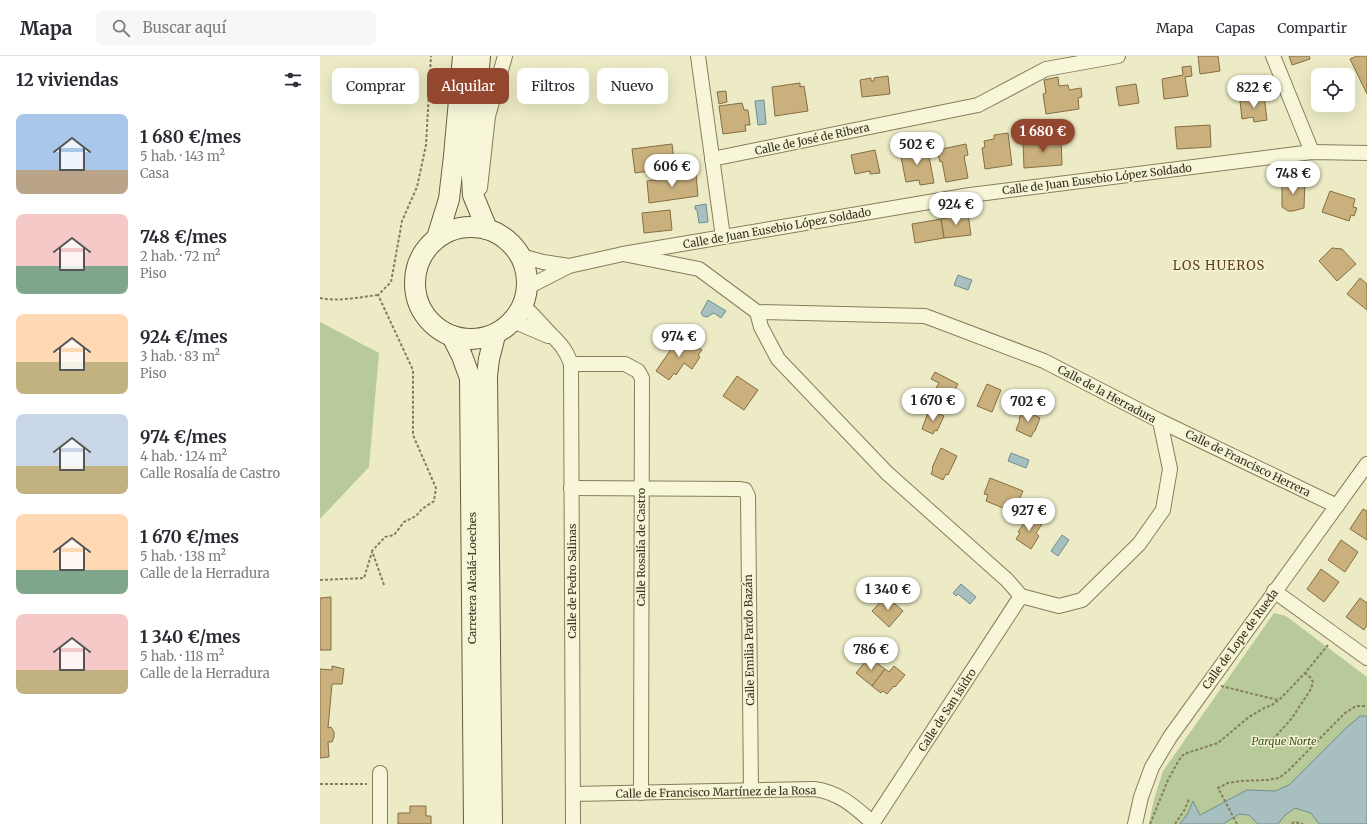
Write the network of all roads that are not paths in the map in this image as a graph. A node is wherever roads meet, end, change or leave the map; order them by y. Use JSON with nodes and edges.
{"nodes":[{"id":1,"x":463,"y":56,"type":"edge"},
{"id":2,"x":480,"y":56,"type":"edge"},
{"id":3,"x":505,"y":56,"type":"edge"},
{"id":4,"x":698,"y":56,"type":"edge"},
{"id":5,"x":1118,"y":56,"type":"edge"},
{"id":6,"x":1274,"y":56,"type":"edge"},
{"id":7,"x":1312,"y":152,"type":"junction"},
{"id":8,"x":1367,"y":153,"type":"edge"},
{"id":9,"x":712,"y":160,"type":"junction"},
{"id":10,"x":478,"y":208,"type":"junction"},
{"id":11,"x":487,"y":229,"type":"junction"},
{"id":12,"x":722,"y":237,"type":"junction"},
{"id":13,"x":437,"y":238,"type":"junction"},
{"id":14,"x":623,"y":254,"type":"junction"},
{"id":15,"x":521,"y":256,"type":"junction"},
{"id":16,"x":569,"y":266,"type":"junction"},
{"id":17,"x":528,"y":286,"type":"junction"},
{"id":18,"x":757,"y":312,"type":"junction"},
{"id":19,"x":518,"y":314,"type":"junction"},
{"id":20,"x":495,"y":335,"type":"junction"},
{"id":21,"x":452,"y":336,"type":"junction"},
{"id":22,"x":570,"y":364,"type":"junction"},
{"id":23,"x":1160,"y":421,"type":"junction"},
{"id":24,"x":1367,"y":464,"type":"edge"},
{"id":25,"x":571,"y":488,"type":"junction"},
{"id":26,"x":641,"y":489,"type":"junction"},
{"id":27,"x":1336,"y":506,"type":"junction"},
{"id":28,"x":1274,"y":591,"type":"junction"},
{"id":29,"x":1021,"y":596,"type":"junction"},
{"id":30,"x":1367,"y":658,"type":"edge"},
{"id":31,"x":380,"y":778,"type":"road end"},
{"id":32,"x":751,"y":790,"type":"junction"},
{"id":33,"x":641,"y":792,"type":"junction"},
{"id":34,"x":573,"y":794,"type":"junction"},
{"id":35,"x":872,"y":823,"type":"edge"},
{"id":36,"x":380,"y":824,"type":"edge"},
{"id":37,"x":474,"y":824,"type":"edge"},
{"id":38,"x":492,"y":824,"type":"edge"},
{"id":39,"x":573,"y":824,"type":"edge"},
{"id":40,"x":1135,"y":824,"type":"edge"}],
"edges":[{"from":1,"to":13,"type":"main road"},
{"from":2,"to":10,"type":"main road"},
{"from":3,"to":10,"type":"street"},
{"from":4,"to":9,"type":"street"},
{"from":5,"to":9,"type":"street","name":"Calle de José de Ribera"},
{"from":6,"to":7,"type":"street"},
{"from":7,"to":8,"type":"street","name":"Calle de Juan Eusebio López Soldado"},
{"from":7,"to":12,"type":"street","name":"Calle de Juan Eusebio López Soldado"},
{"from":9,"to":12,"type":"street"},
{"from":10,"to":11,"type":"main road"},
{"from":11,"to":13,"type":"main road"},
{"from":11,"to":15,"type":"main road"},
{"from":12,"to":14,"type":"street","name":"Calle de Juan Eusebio López Soldado"},
{"from":13,"to":21,"type":"main road"},
{"from":14,"to":16,"type":"street","name":"Calle de Juan Eusebio López Soldado"},
{"from":14,"to":18,"type":"street"},
{"from":15,"to":16,"type":"street","name":"Calle de Juan Eusebio López Soldado"},
{"from":15,"to":17,"type":"main road"},
{"from":16,"to":17,"type":"street","name":"Calle de Juan Eusebio López Soldado"},
{"from":17,"to":19,"type":"main road"},
{"from":18,"to":23,"type":"street","name":"Calle de la Herradura"},
{"from":18,"to":29,"type":"street"},
{"from":19,"to":20,"type":"main road"},
{"from":19,"to":22,"type":"street","name":"Calle de Pedro Salinas"},
{"from":20,"to":21,"type":"main road"},
{"from":20,"to":38,"type":"main road","name":"Carretera Alcalá-Loeches"},
{"from":21,"to":37,"type":"main road","name":"Carretera Alcalá-Loeches"},
{"from":22,"to":25,"type":"street","name":"Calle de Pedro Salinas"},
{"from":22,"to":26,"type":"street","name":"Calle Rosalía de Castro"},
{"from":23,"to":27,"type":"street","name":"Calle de Francisco Herrera"},
{"from":23,"to":29,"type":"street","name":"Calle de la Herradura"},
{"from":24,"to":27,"type":"street","name":"Calle de Lope de Rueda"},
{"from":25,"to":26,"type":"street"},
{"from":25,"to":34,"type":"street","name":"Calle de Pedro Salinas"},
{"from":26,"to":32,"type":"street","name":"Calle Emilia Pardo Bazán"},
{"from":26,"to":33,"type":"street","name":"Calle Rosalía de Castro"},
{"from":27,"to":28,"type":"street","name":"Calle de Lope de Rueda"},
{"from":28,"to":30,"type":"street"},
{"from":28,"to":40,"type":"street","name":"Calle de Lope de Rueda"},
{"from":29,"to":35,"type":"street","name":"Calle de San isidro"},
{"from":31,"to":36,"type":"street"},
{"from":32,"to":33,"type":"street","name":"Calle de Francisco Martínez de la Rosa"},
{"from":32,"to":35,"type":"street","name":"Calle de Francisco Martínez de la Rosa"},
{"from":33,"to":34,"type":"street","name":"Calle de Francisco Martínez de la Rosa"},
{"from":34,"to":39,"type":"street","name":"Calle de Pedro Salinas"}]}
